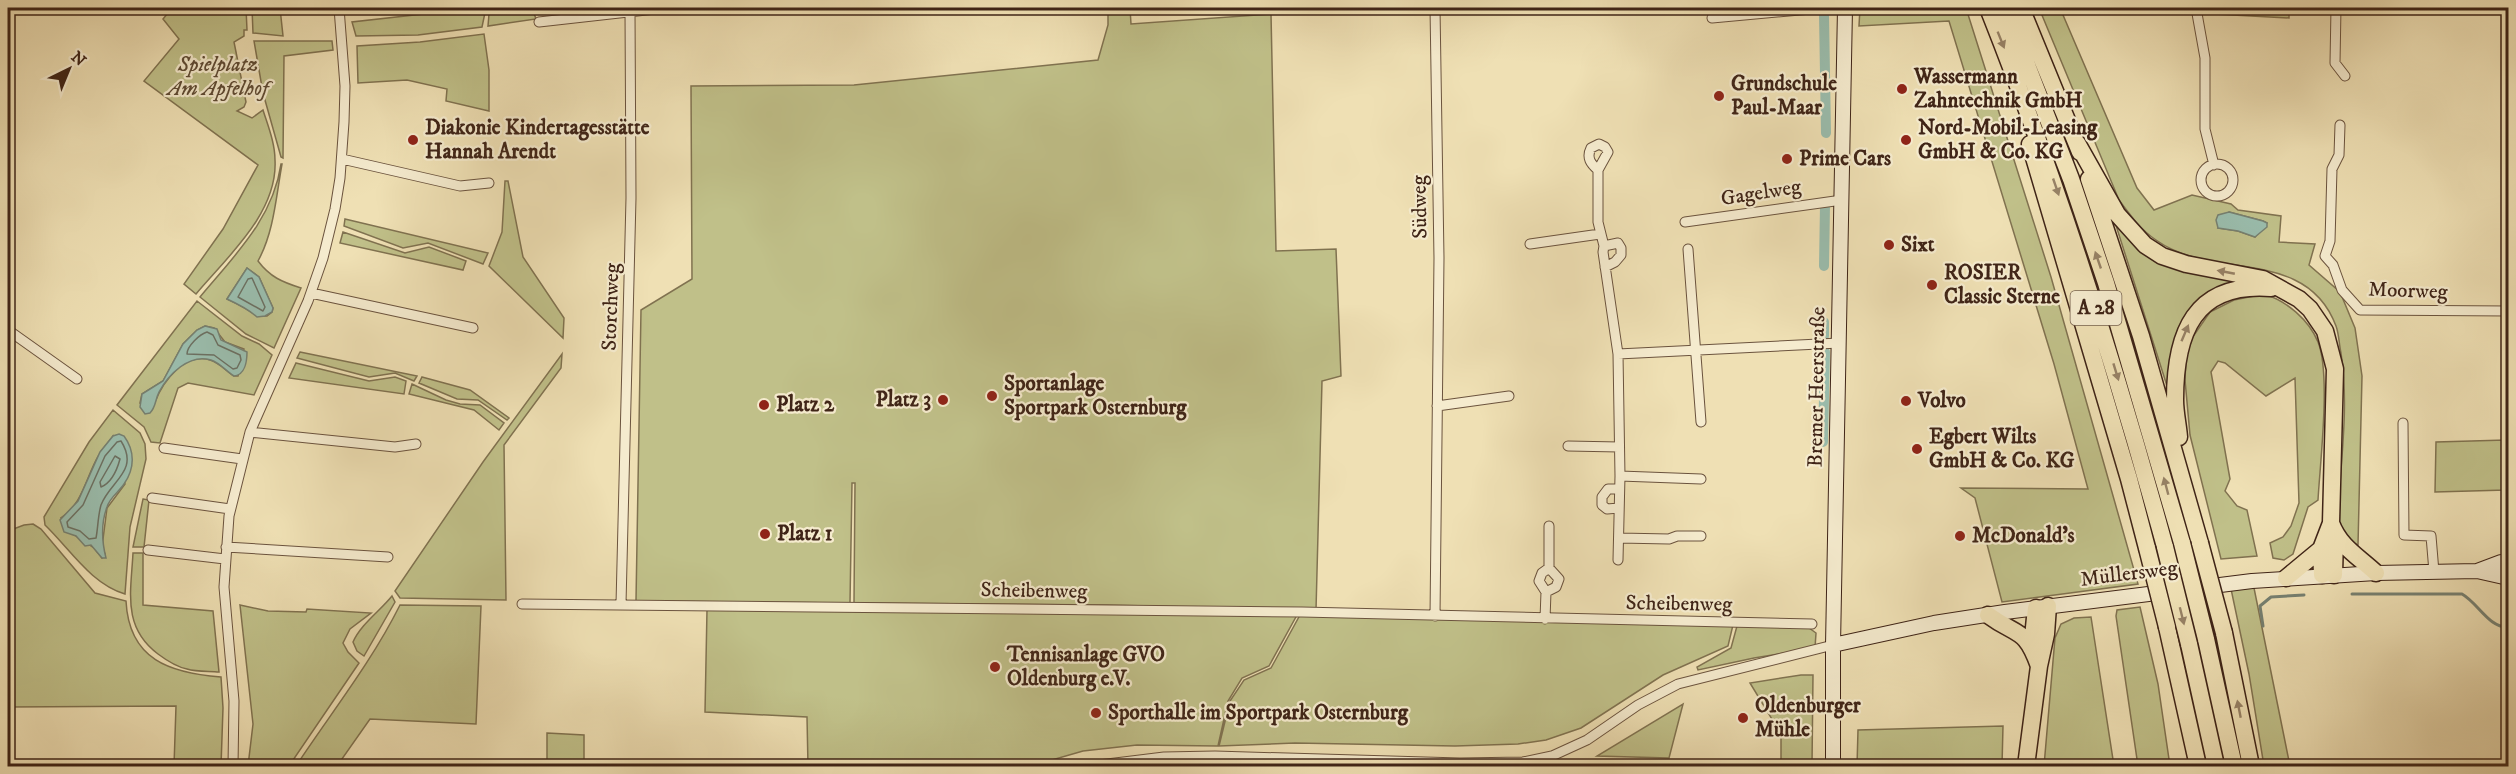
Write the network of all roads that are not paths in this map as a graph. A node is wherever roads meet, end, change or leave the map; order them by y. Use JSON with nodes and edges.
{"nodes":[{"id":1,"x":339,"y":8,"type":"edge"},
{"id":2,"x":664,"y":8,"type":"edge"},
{"id":3,"x":1435,"y":8,"type":"edge"},
{"id":4,"x":1822,"y":8,"type":"edge"},
{"id":5,"x":1845,"y":8,"type":"edge"},
{"id":6,"x":1988,"y":8,"type":"edge"},
{"id":7,"x":2006,"y":8,"type":"edge"},
{"id":8,"x":2021,"y":8,"type":"edge"},
{"id":9,"x":2196,"y":8,"type":"edge"},
{"id":10,"x":2336,"y":8,"type":"edge"},
{"id":11,"x":597,"y":11,"type":"edge"},
{"id":12,"x":630,"y":11,"type":"junction"},
{"id":13,"x":1712,"y":18,"type":"dead end"},
{"id":14,"x":539,"y":22,"type":"dead end"},
{"id":15,"x":2014,"y":73,"type":"junction"},
{"id":16,"x":2345,"y":76,"type":"dead end"},
{"id":17,"x":2340,"y":125,"type":"dead end"},
{"id":18,"x":2077,"y":143,"type":"junction"},
{"id":19,"x":342,"y":159,"type":"junction"},
{"id":20,"x":2214,"y":165,"type":"dead end"},
{"id":21,"x":1598,"y":170,"type":"dead end"},
{"id":22,"x":489,"y":183,"type":"dead end"},
{"id":23,"x":1842,"y":200,"type":"junction"},
{"id":24,"x":1685,"y":222,"type":"dead end"},
{"id":25,"x":1600,"y":234,"type":"junction"},
{"id":26,"x":1530,"y":244,"type":"dead end"},
{"id":27,"x":1604,"y":246,"type":"junction"},
{"id":28,"x":1688,"y":249,"type":"dead end"},
{"id":29,"x":1605,"y":267,"type":"junction"},
{"id":30,"x":2281,"y":289,"type":"junction"},
{"id":31,"x":310,"y":293,"type":"junction"},
{"id":32,"x":2508,"y":311,"type":"edge"},
{"id":33,"x":473,"y":328,"type":"dead end"},
{"id":34,"x":8,"y":330,"type":"edge"},
{"id":35,"x":1839,"y":343,"type":"junction"},
{"id":36,"x":1697,"y":350,"type":"junction"},
{"id":37,"x":1618,"y":354,"type":"junction"},
{"id":38,"x":77,"y":379,"type":"dead end"},
{"id":39,"x":1509,"y":396,"type":"dead end"},
{"id":40,"x":1437,"y":406,"type":"junction"},
{"id":41,"x":1701,"y":422,"type":"dead end"},
{"id":42,"x":2403,"y":423,"type":"dead end"},
{"id":43,"x":250,"y":432,"type":"junction"},
{"id":44,"x":416,"y":444,"type":"dead end"},
{"id":45,"x":1568,"y":446,"type":"dead end"},
{"id":46,"x":1619,"y":447,"type":"junction"},
{"id":47,"x":164,"y":448,"type":"dead end"},
{"id":48,"x":242,"y":459,"type":"junction"},
{"id":49,"x":2182,"y":474,"type":"junction"},
{"id":50,"x":1620,"y":476,"type":"junction"},
{"id":51,"x":1701,"y":479,"type":"dead end"},
{"id":52,"x":1619,"y":489,"type":"junction"},
{"id":53,"x":152,"y":498,"type":"dead end"},
{"id":54,"x":1619,"y":508,"type":"junction"},
{"id":55,"x":230,"y":509,"type":"junction"},
{"id":56,"x":1549,"y":526,"type":"dead end"},
{"id":57,"x":2333,"y":529,"type":"junction"},
{"id":58,"x":1701,"y":536,"type":"dead end"},
{"id":59,"x":1619,"y":538,"type":"junction"},
{"id":60,"x":226,"y":547,"type":"junction"},
{"id":61,"x":2321,"y":549,"type":"junction"},
{"id":62,"x":148,"y":550,"type":"dead end"},
{"id":63,"x":388,"y":557,"type":"dead end"},
{"id":64,"x":225,"y":559,"type":"junction"},
{"id":65,"x":1618,"y":560,"type":"dead end"},
{"id":66,"x":2508,"y":562,"type":"edge"},
{"id":67,"x":1549,"y":568,"type":"junction"},
{"id":68,"x":2477,"y":571,"type":"junction"},
{"id":69,"x":2434,"y":572,"type":"junction"},
{"id":70,"x":2376,"y":573,"type":"junction"},
{"id":71,"x":2328,"y":575,"type":"junction"},
{"id":72,"x":2286,"y":578,"type":"junction"},
{"id":73,"x":2508,"y":578,"type":"edge"},
{"id":74,"x":1546,"y":591,"type":"junction"},
{"id":75,"x":522,"y":604,"type":"dead end"},
{"id":76,"x":621,"y":604,"type":"junction"},
{"id":77,"x":2042,"y":607,"type":"junction"},
{"id":78,"x":1988,"y":615,"type":"junction"},
{"id":79,"x":1435,"y":616,"type":"junction"},
{"id":80,"x":1545,"y":618,"type":"junction"},
{"id":81,"x":1812,"y":624,"type":"dead end"},
{"id":82,"x":2198,"y":641,"type":"junction"},
{"id":83,"x":1833,"y":645,"type":"junction"},
{"id":84,"x":2032,"y":648,"type":"junction"},
{"id":85,"x":2039,"y":666,"type":"junction"},
{"id":86,"x":2180,"y":679,"type":"junction"},
{"id":87,"x":233,"y":766,"type":"edge"},
{"id":88,"x":1091,"y":766,"type":"edge"},
{"id":89,"x":1833,"y":766,"type":"edge"},
{"id":90,"x":2026,"y":766,"type":"edge"},
{"id":91,"x":2186,"y":766,"type":"edge"},
{"id":92,"x":2198,"y":766,"type":"edge"},
{"id":93,"x":2216,"y":766,"type":"edge"},
{"id":94,"x":2234,"y":766,"type":"edge"},
{"id":95,"x":2251,"y":766,"type":"edge"}],
"edges":[{"from":1,"to":19,"type":"street"},
{"from":2,"to":12,"type":"street"},
{"from":3,"to":40,"type":"street","name":"Südweg"},
{"from":4,"to":13,"type":"street"},
{"from":5,"to":23,"type":"street","name":"Bremer Heerstraße"},
{"from":6,"to":15,"type":"highway","number":"A 28","one_way":true},
{"from":82,"to":7,"type":"highway","number":"A 28","one_way":true,"bridge":true},
{"from":8,"to":18,"type":"highway"},
{"from":9,"to":20,"type":"street"},
{"from":10,"to":16,"type":"street"},
{"from":11,"to":12,"type":"street"},
{"from":11,"to":14,"type":"street"},
{"from":12,"to":76,"type":"street","name":"Storchweg"},
{"from":15,"to":82,"type":"highway","number":"A 28","one_way":true,"bridge":true},
{"from":15,"to":86,"type":"highway","bridge":true},
{"from":17,"to":32,"type":"street","name":"Moorweg"},
{"from":30,"to":18,"type":"highway","one_way":true},
{"from":18,"to":49,"type":"highway"},
{"from":19,"to":22,"type":"street"},
{"from":19,"to":31,"type":"street"},
{"from":21,"to":25,"type":"street"},
{"from":23,"to":24,"type":"street","name":"Gagelweg"},
{"from":23,"to":35,"type":"street","name":"Bremer Heerstraße"},
{"from":25,"to":26,"type":"street"},
{"from":25,"to":27,"type":"street"},
{"from":27,"to":29,"type":"street"},
{"from":27,"to":29,"type":"street"},
{"from":28,"to":36,"type":"street"},
{"from":29,"to":37,"type":"street"},
{"from":49,"to":30,"type":"highway","one_way":true},
{"from":30,"to":57,"type":"highway"},
{"from":31,"to":33,"type":"street"},
{"from":31,"to":43,"type":"street"},
{"from":34,"to":38,"type":"street"},
{"from":35,"to":36,"type":"street"},
{"from":35,"to":83,"type":"street","name":"Bremer Heerstraße"},
{"from":36,"to":37,"type":"street"},
{"from":36,"to":41,"type":"street"},
{"from":37,"to":46,"type":"street"},
{"from":39,"to":40,"type":"street"},
{"from":40,"to":79,"type":"street","name":"Südweg"},
{"from":42,"to":69,"type":"street"},
{"from":43,"to":44,"type":"street"},
{"from":43,"to":48,"type":"street"},
{"from":45,"to":46,"type":"street"},
{"from":46,"to":50,"type":"street"},
{"from":47,"to":48,"type":"street"},
{"from":48,"to":55,"type":"street"},
{"from":95,"to":49,"type":"highway","one_way":true,"bridge":true},
{"from":50,"to":51,"type":"street"},
{"from":50,"to":52,"type":"street"},
{"from":52,"to":54,"type":"street"},
{"from":52,"to":54,"type":"street"},
{"from":53,"to":55,"type":"street"},
{"from":54,"to":59,"type":"street"},
{"from":55,"to":60,"type":"street"},
{"from":56,"to":67,"type":"street"},
{"from":57,"to":61,"type":"highway"},
{"from":57,"to":70,"type":"highway"},
{"from":57,"to":71,"type":"highway"},
{"from":58,"to":59,"type":"street"},
{"from":59,"to":65,"type":"street"},
{"from":60,"to":63,"type":"street"},
{"from":60,"to":64,"type":"street"},
{"from":61,"to":71,"type":"highway"},
{"from":61,"to":72,"type":"highway"},
{"from":62,"to":64,"type":"street"},
{"from":64,"to":87,"type":"street"},
{"from":66,"to":68,"type":"street","name":"Müllersweg"},
{"from":67,"to":74,"type":"street"},
{"from":67,"to":74,"type":"street"},
{"from":68,"to":69,"type":"street","name":"Müllersweg"},
{"from":68,"to":73,"type":"street","name":"Müllersweg"},
{"from":69,"to":70,"type":"street","name":"Müllersweg"},
{"from":70,"to":71,"type":"street","name":"Müllersweg"},
{"from":71,"to":72,"type":"street","name":"Müllersweg"},
{"from":72,"to":77,"type":"street","name":"Müllersweg"},
{"from":74,"to":80,"type":"street"},
{"from":75,"to":76,"type":"street","name":"Scheibenweg"},
{"from":76,"to":79,"type":"street","name":"Scheibenweg"},
{"from":77,"to":78,"type":"street","name":"Müllersweg"},
{"from":77,"to":84,"type":"highway"},
{"from":77,"to":85,"type":"highway"},
{"from":78,"to":83,"type":"street","name":"Müllersweg"},
{"from":78,"to":84,"type":"highway"},
{"from":79,"to":80,"type":"street","name":"Scheibenweg"},
{"from":80,"to":81,"type":"street","name":"Scheibenweg"},
{"from":82,"to":93,"type":"highway","number":"A 28"},
{"from":82,"to":94,"type":"highway","number":"A 28"},
{"from":83,"to":88,"type":"street"},
{"from":83,"to":89,"type":"street","name":"Bremer Heerstraße"},
{"from":84,"to":85,"type":"highway"},
{"from":85,"to":90,"type":"highway"},
{"from":86,"to":91,"type":"highway"},
{"from":86,"to":92,"type":"highway"}]}
